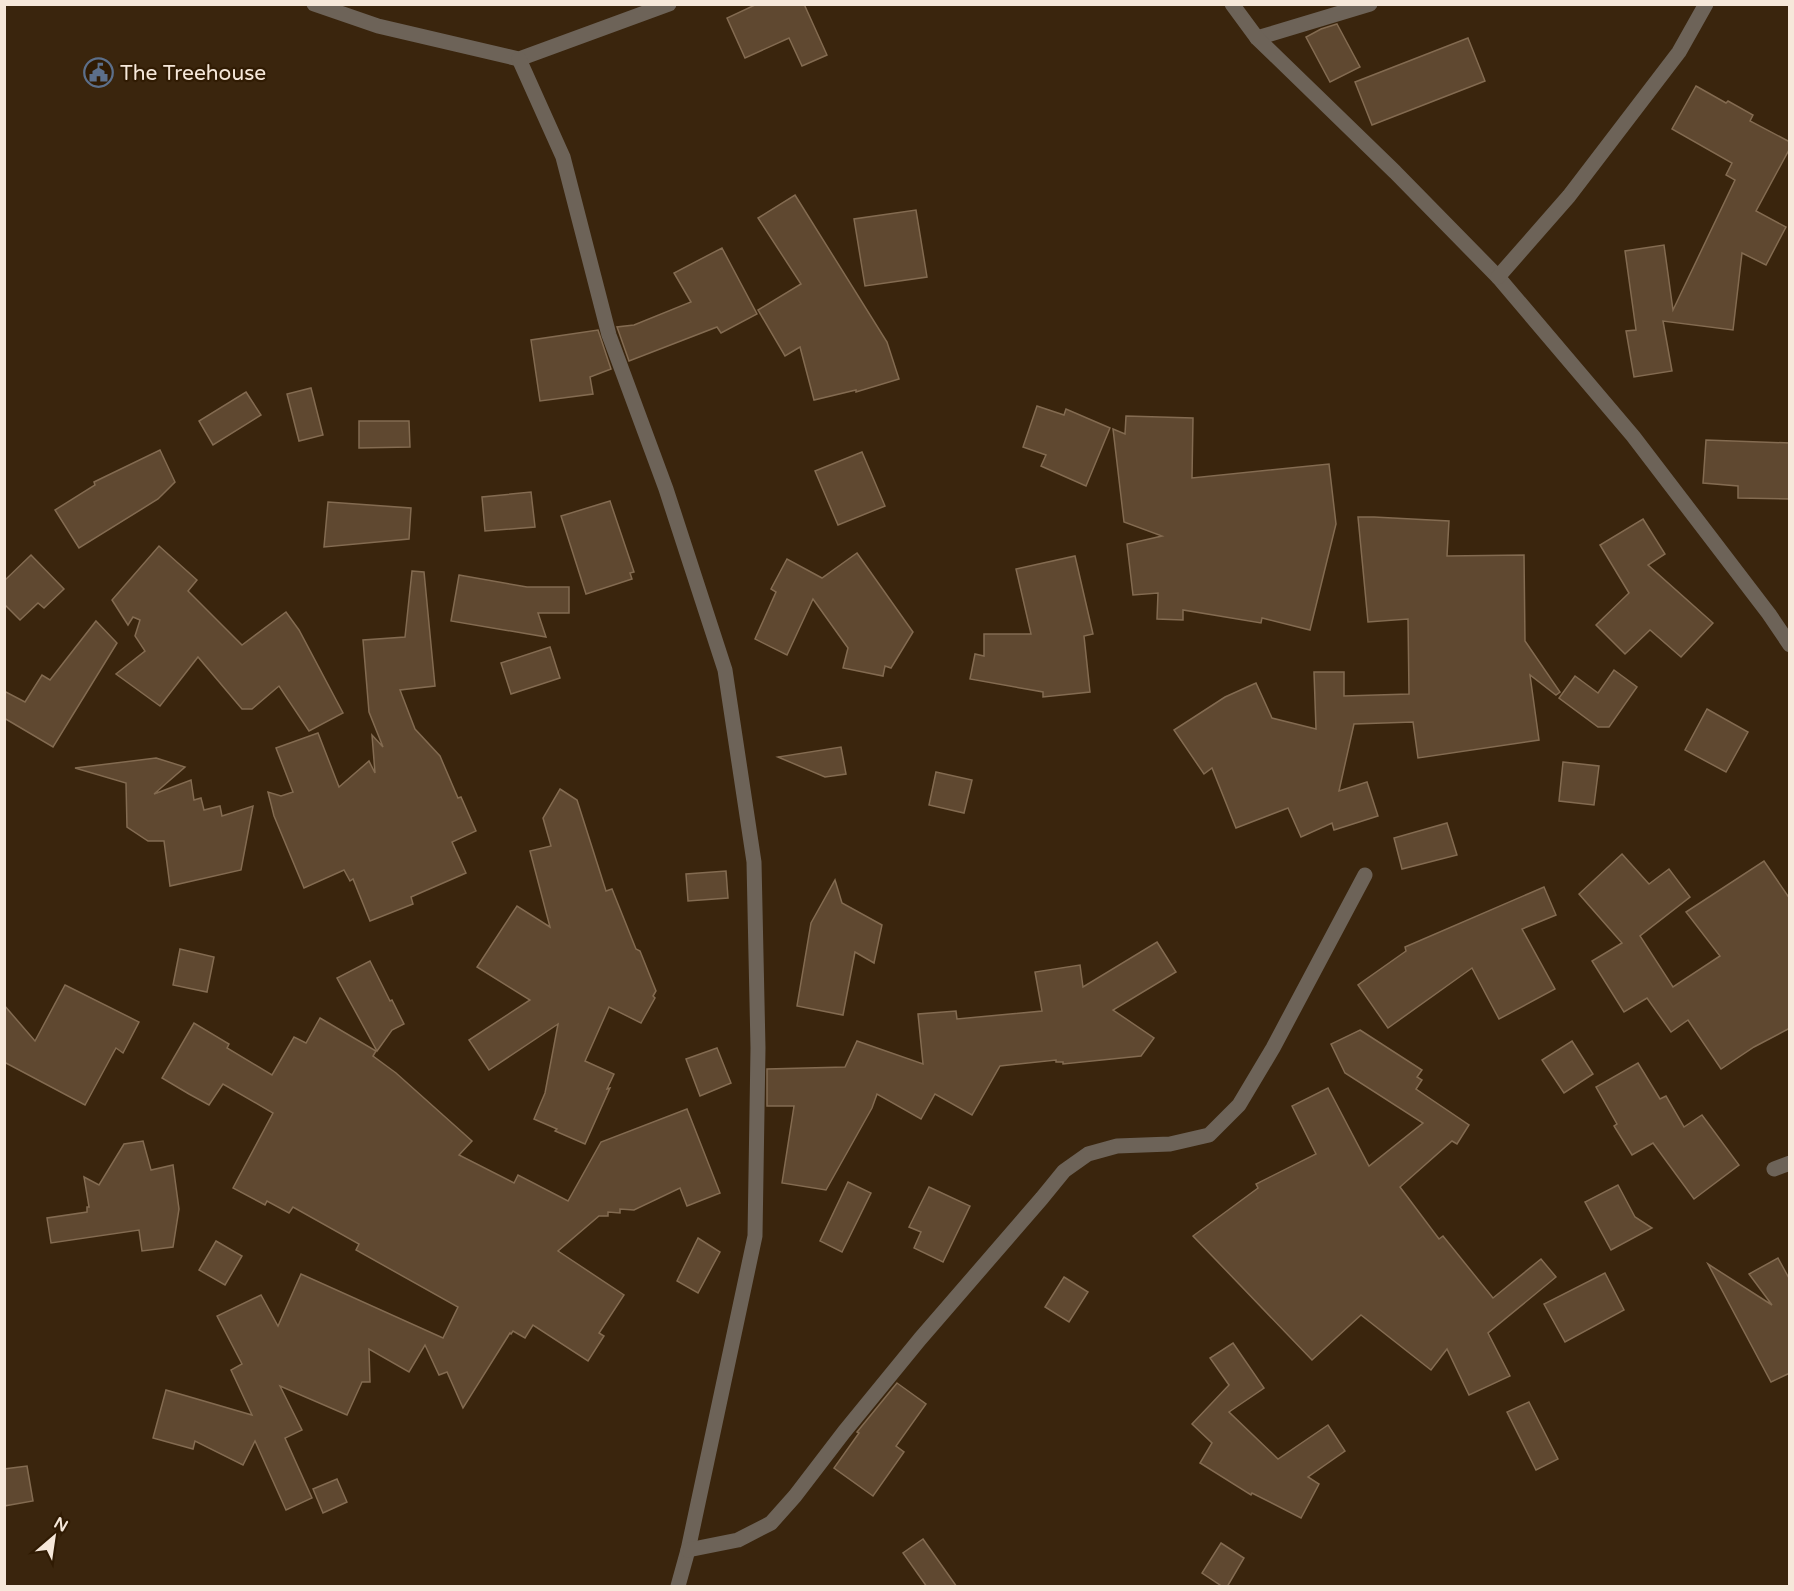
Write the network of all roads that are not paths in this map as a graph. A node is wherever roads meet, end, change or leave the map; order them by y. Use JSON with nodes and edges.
{"nodes":[{"id":1,"x":314,"y":4,"type":"edge"},
{"id":2,"x":669,"y":4,"type":"edge"},
{"id":3,"x":1232,"y":4,"type":"edge"},
{"id":4,"x":1370,"y":4,"type":"edge"},
{"id":5,"x":1707,"y":4,"type":"edge"},
{"id":6,"x":1257,"y":38,"type":"junction"},
{"id":7,"x":519,"y":59,"type":"junction"},
{"id":8,"x":1498,"y":277,"type":"junction"},
{"id":9,"x":1790,"y":645,"type":"edge"},
{"id":10,"x":1365,"y":874,"type":"dead end"},
{"id":11,"x":1790,"y":1163,"type":"edge"},
{"id":12,"x":1774,"y":1169,"type":"dead end"},
{"id":13,"x":688,"y":1550,"type":"junction"},
{"id":14,"x":678,"y":1587,"type":"edge"}],
"edges":[{"from":1,"to":7,"type":"street"},
{"from":2,"to":7,"type":"street"},
{"from":3,"to":6,"type":"street"},
{"from":4,"to":6,"type":"street"},
{"from":5,"to":8,"type":"street"},
{"from":6,"to":8,"type":"street"},
{"from":7,"to":13,"type":"street"},
{"from":8,"to":9,"type":"street"},
{"from":10,"to":13,"type":"street"},
{"from":11,"to":12,"type":"street"},
{"from":13,"to":14,"type":"street"}]}
